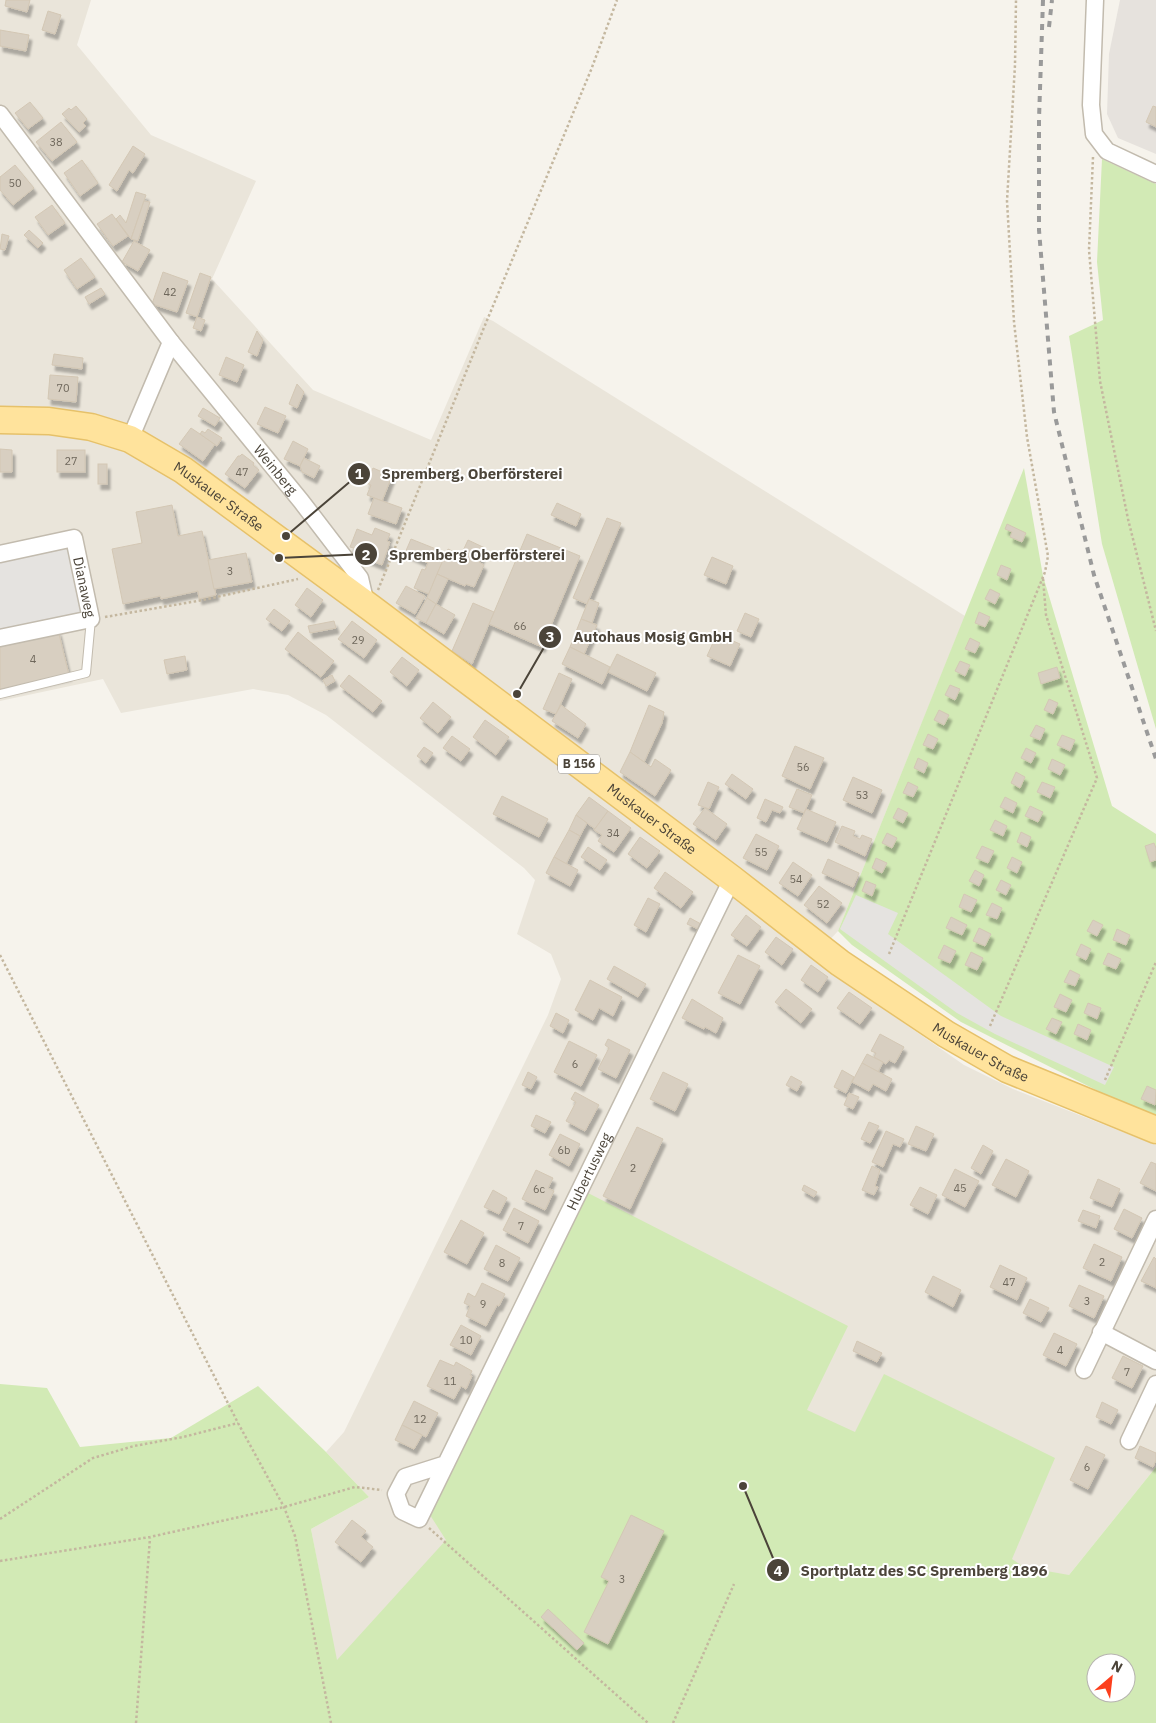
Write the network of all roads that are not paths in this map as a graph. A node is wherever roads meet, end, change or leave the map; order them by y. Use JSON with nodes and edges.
{"nodes":[{"id":1,"x":1095,"y":0,"type":"edge"},
{"id":2,"x":0,"y":114,"type":"edge"},
{"id":3,"x":1156,"y":174,"type":"edge"},
{"id":4,"x":171,"y":342,"type":"junction"},
{"id":5,"x":0,"y":420,"type":"edge"},
{"id":6,"x":130,"y":439,"type":"junction"},
{"id":7,"x":0,"y":554,"type":"edge"},
{"id":8,"x":368,"y":606,"type":"junction"},
{"id":9,"x":91,"y":620,"type":"junction"},
{"id":10,"x":0,"y":638,"type":"edge"},
{"id":11,"x":0,"y":694,"type":"edge"},
{"id":12,"x":732,"y":879,"type":"junction"},
{"id":13,"x":1156,"y":1130,"type":"edge"},
{"id":14,"x":1156,"y":1219,"type":"edge"},
{"id":15,"x":1101,"y":1332,"type":"junction"},
{"id":16,"x":1156,"y":1361,"type":"edge"},
{"id":17,"x":1084,"y":1370,"type":"dead end"},
{"id":18,"x":1156,"y":1384,"type":"edge"},
{"id":19,"x":1129,"y":1441,"type":"dead end"},
{"id":20,"x":446,"y":1464,"type":"junction"}],
"edges":[{"from":1,"to":3,"type":"street"},
{"from":2,"to":4,"type":"street","name":"Weinberg"},
{"from":4,"to":6,"type":"street"},
{"from":4,"to":8,"type":"street","name":"Weinberg"},
{"from":5,"to":6,"type":"main road","name":"Muskauer Straße","number":"B 156"},
{"from":6,"to":8,"type":"main road","name":"Muskauer Straße","number":"B 156"},
{"from":7,"to":9,"type":"street","name":"Dianaweg"},
{"from":8,"to":12,"type":"main road","name":"Muskauer Straße","number":"B 156"},
{"from":9,"to":10,"type":"street","name":"Dianaweg"},
{"from":9,"to":11,"type":"lane"},
{"from":12,"to":13,"type":"main road","name":"Muskauer Straße","number":"B 156"},
{"from":12,"to":20,"type":"street","name":"Hubertusweg"},
{"from":14,"to":15,"type":"street"},
{"from":15,"to":16,"type":"street"},
{"from":15,"to":17,"type":"street"},
{"from":18,"to":19,"type":"street"},
{"from":20,"to":20,"type":"street","name":"Hubertusweg"}]}
